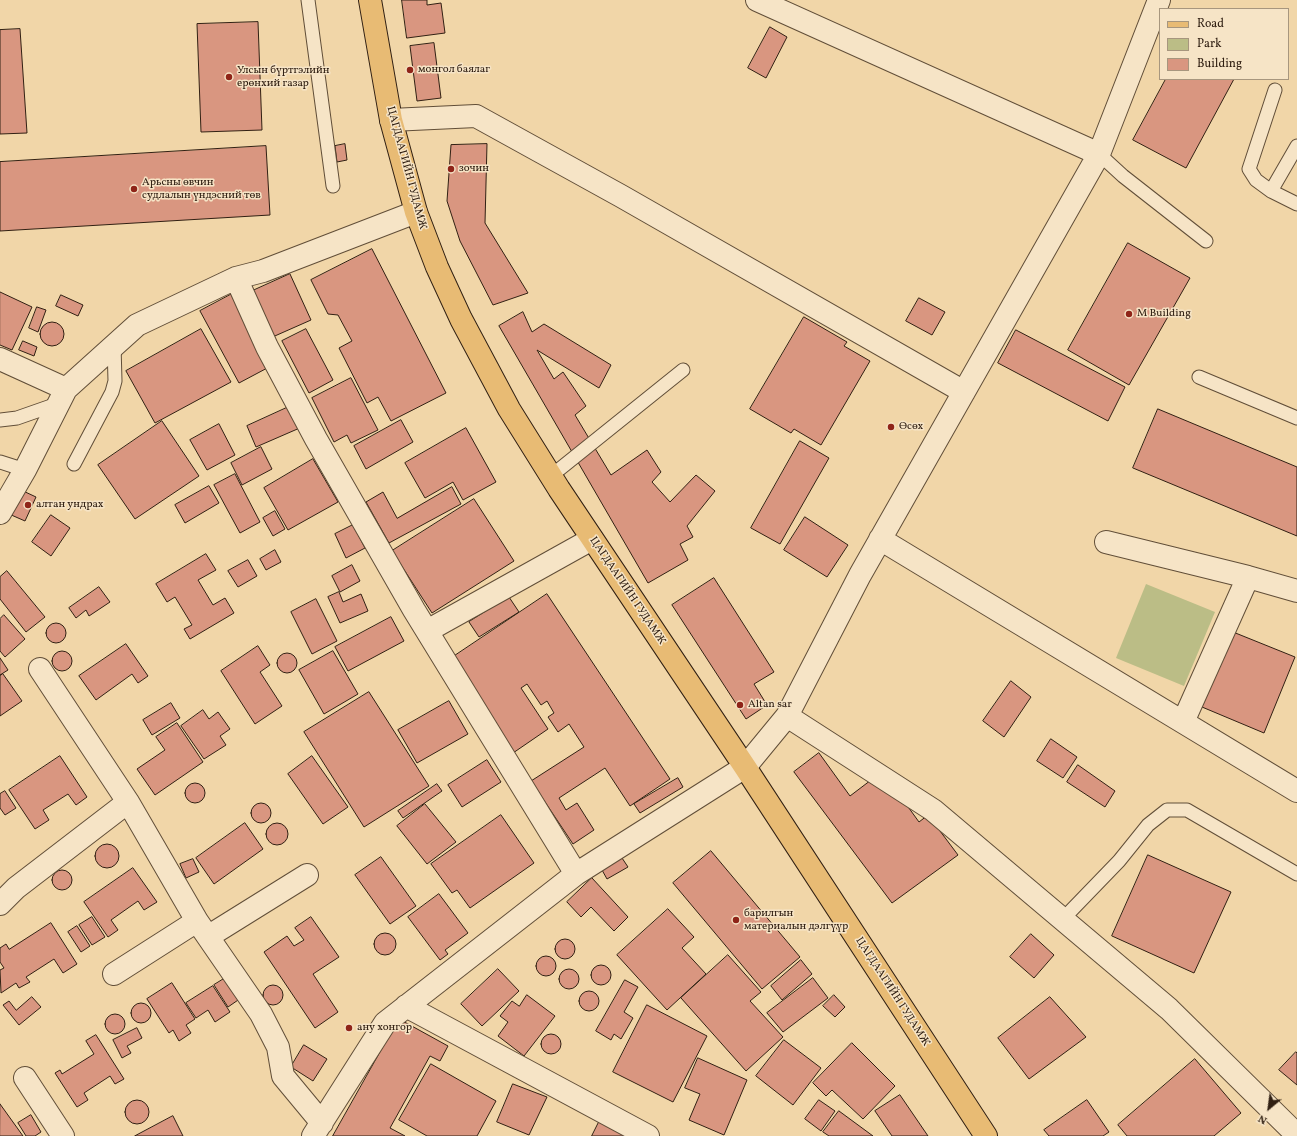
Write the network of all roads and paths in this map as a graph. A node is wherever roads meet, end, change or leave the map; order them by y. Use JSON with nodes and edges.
{"nodes":[{"id":1,"x":308,"y":0,"type":"edge"},
{"id":2,"x":370,"y":0,"type":"edge"},
{"id":3,"x":757,"y":0,"type":"edge"},
{"id":4,"x":1158,"y":0,"type":"edge"},
{"id":5,"x":1275,"y":90,"type":"dead end"},
{"id":6,"x":391,"y":120,"type":"junction"},
{"id":7,"x":1297,"y":146,"type":"edge"},
{"id":8,"x":1099,"y":154,"type":"junction"},
{"id":9,"x":333,"y":186,"type":"dead end"},
{"id":10,"x":1271,"y":191,"type":"junction"},
{"id":11,"x":1297,"y":204,"type":"edge"},
{"id":12,"x":416,"y":212,"type":"junction"},
{"id":13,"x":1206,"y":241,"type":"dead end"},
{"id":14,"x":236,"y":278,"type":"junction"},
{"id":15,"x":114,"y":345,"type":"junction"},
{"id":16,"x":0,"y":359,"type":"edge"},
{"id":17,"x":683,"y":370,"type":"dead end"},
{"id":18,"x":1199,"y":377,"type":"dead end"},
{"id":19,"x":964,"y":392,"type":"junction"},
{"id":20,"x":62,"y":397,"type":"junction"},
{"id":21,"x":1297,"y":418,"type":"edge"},
{"id":22,"x":0,"y":420,"type":"edge"},
{"id":23,"x":0,"y":462,"type":"edge"},
{"id":24,"x":74,"y":464,"type":"dead end"},
{"id":25,"x":25,"y":470,"type":"junction"},
{"id":26,"x":551,"y":476,"type":"junction"},
{"id":27,"x":0,"y":513,"type":"edge"},
{"id":28,"x":592,"y":539,"type":"junction"},
{"id":29,"x":880,"y":539,"type":"junction"},
{"id":30,"x":1106,"y":542,"type":"dead end"},
{"id":31,"x":1248,"y":577,"type":"junction"},
{"id":32,"x":1297,"y":591,"type":"edge"},
{"id":33,"x":427,"y":631,"type":"junction"},
{"id":34,"x":40,"y":669,"type":"dead end"},
{"id":35,"x":787,"y":716,"type":"junction"},
{"id":36,"x":1183,"y":722,"type":"junction"},
{"id":37,"x":745,"y":767,"type":"junction"},
{"id":38,"x":1297,"y":791,"type":"edge"},
{"id":39,"x":128,"y":802,"type":"junction"},
{"id":40,"x":576,"y":874,"type":"junction"},
{"id":41,"x":1297,"y":874,"type":"edge"},
{"id":42,"x":307,"y":875,"type":"dead end"},
{"id":43,"x":0,"y":904,"type":"edge"},
{"id":44,"x":1062,"y":920,"type":"junction"},
{"id":45,"x":203,"y":929,"type":"junction"},
{"id":46,"x":114,"y":974,"type":"dead end"},
{"id":47,"x":406,"y":1006,"type":"junction"},
{"id":48,"x":25,"y":1078,"type":"dead end"},
{"id":49,"x":317,"y":1130,"type":"edge"},
{"id":50,"x":1297,"y":1135,"type":"edge"},
{"id":51,"x":63,"y":1136,"type":"edge"},
{"id":52,"x":648,"y":1136,"type":"edge"},
{"id":53,"x":986,"y":1136,"type":"edge"}],
"edges":[{"from":1,"to":9,"type":"lane"},
{"from":2,"to":6,"type":"main road","name":"ЦАГДААГИЙН ГУДАМЖ"},
{"from":3,"to":8,"type":"street"},
{"from":4,"to":8,"type":"street"},
{"from":5,"to":10,"type":"lane"},
{"from":6,"to":12,"type":"main road","name":"ЦАГДААГИЙН ГУДАМЖ"},
{"from":6,"to":19,"type":"street"},
{"from":7,"to":10,"type":"lane"},
{"from":8,"to":13,"type":"lane"},
{"from":8,"to":19,"type":"street"},
{"from":10,"to":11,"type":"lane"},
{"from":12,"to":14,"type":"street"},
{"from":12,"to":26,"type":"main road","name":"ЦАГДААГИЙН ГУДАМЖ"},
{"from":14,"to":15,"type":"street"},
{"from":14,"to":33,"type":"street"},
{"from":15,"to":20,"type":"street"},
{"from":15,"to":24,"type":"lane"},
{"from":16,"to":20,"type":"street"},
{"from":17,"to":26,"type":"lane"},
{"from":18,"to":21,"type":"lane"},
{"from":19,"to":29,"type":"street"},
{"from":20,"to":22,"type":"lane"},
{"from":20,"to":25,"type":"street"},
{"from":23,"to":25,"type":"lane"},
{"from":25,"to":27,"type":"street"},
{"from":26,"to":28,"type":"main road","name":"ЦАГДААГИЙН ГУДАМЖ"},
{"from":28,"to":33,"type":"street"},
{"from":28,"to":37,"type":"main road","name":"ЦАГДААГИЙН ГУДАМЖ"},
{"from":29,"to":35,"type":"street"},
{"from":29,"to":36,"type":"street"},
{"from":30,"to":31,"type":"street"},
{"from":31,"to":32,"type":"street"},
{"from":31,"to":36,"type":"street"},
{"from":33,"to":40,"type":"street"},
{"from":34,"to":39,"type":"street"},
{"from":35,"to":37,"type":"street"},
{"from":35,"to":44,"type":"street"},
{"from":36,"to":38,"type":"street"},
{"from":37,"to":40,"type":"street"},
{"from":37,"to":53,"type":"main road","name":"ЦАГДААГИЙН ГУДАМЖ"},
{"from":39,"to":43,"type":"street"},
{"from":39,"to":45,"type":"street"},
{"from":40,"to":47,"type":"street"},
{"from":41,"to":44,"type":"lane"},
{"from":42,"to":45,"type":"street"},
{"from":44,"to":50,"type":"street"},
{"from":45,"to":46,"type":"street"},
{"from":45,"to":49,"type":"street"},
{"from":47,"to":49,"type":"street"},
{"from":47,"to":52,"type":"street"},
{"from":48,"to":51,"type":"street"}]}
